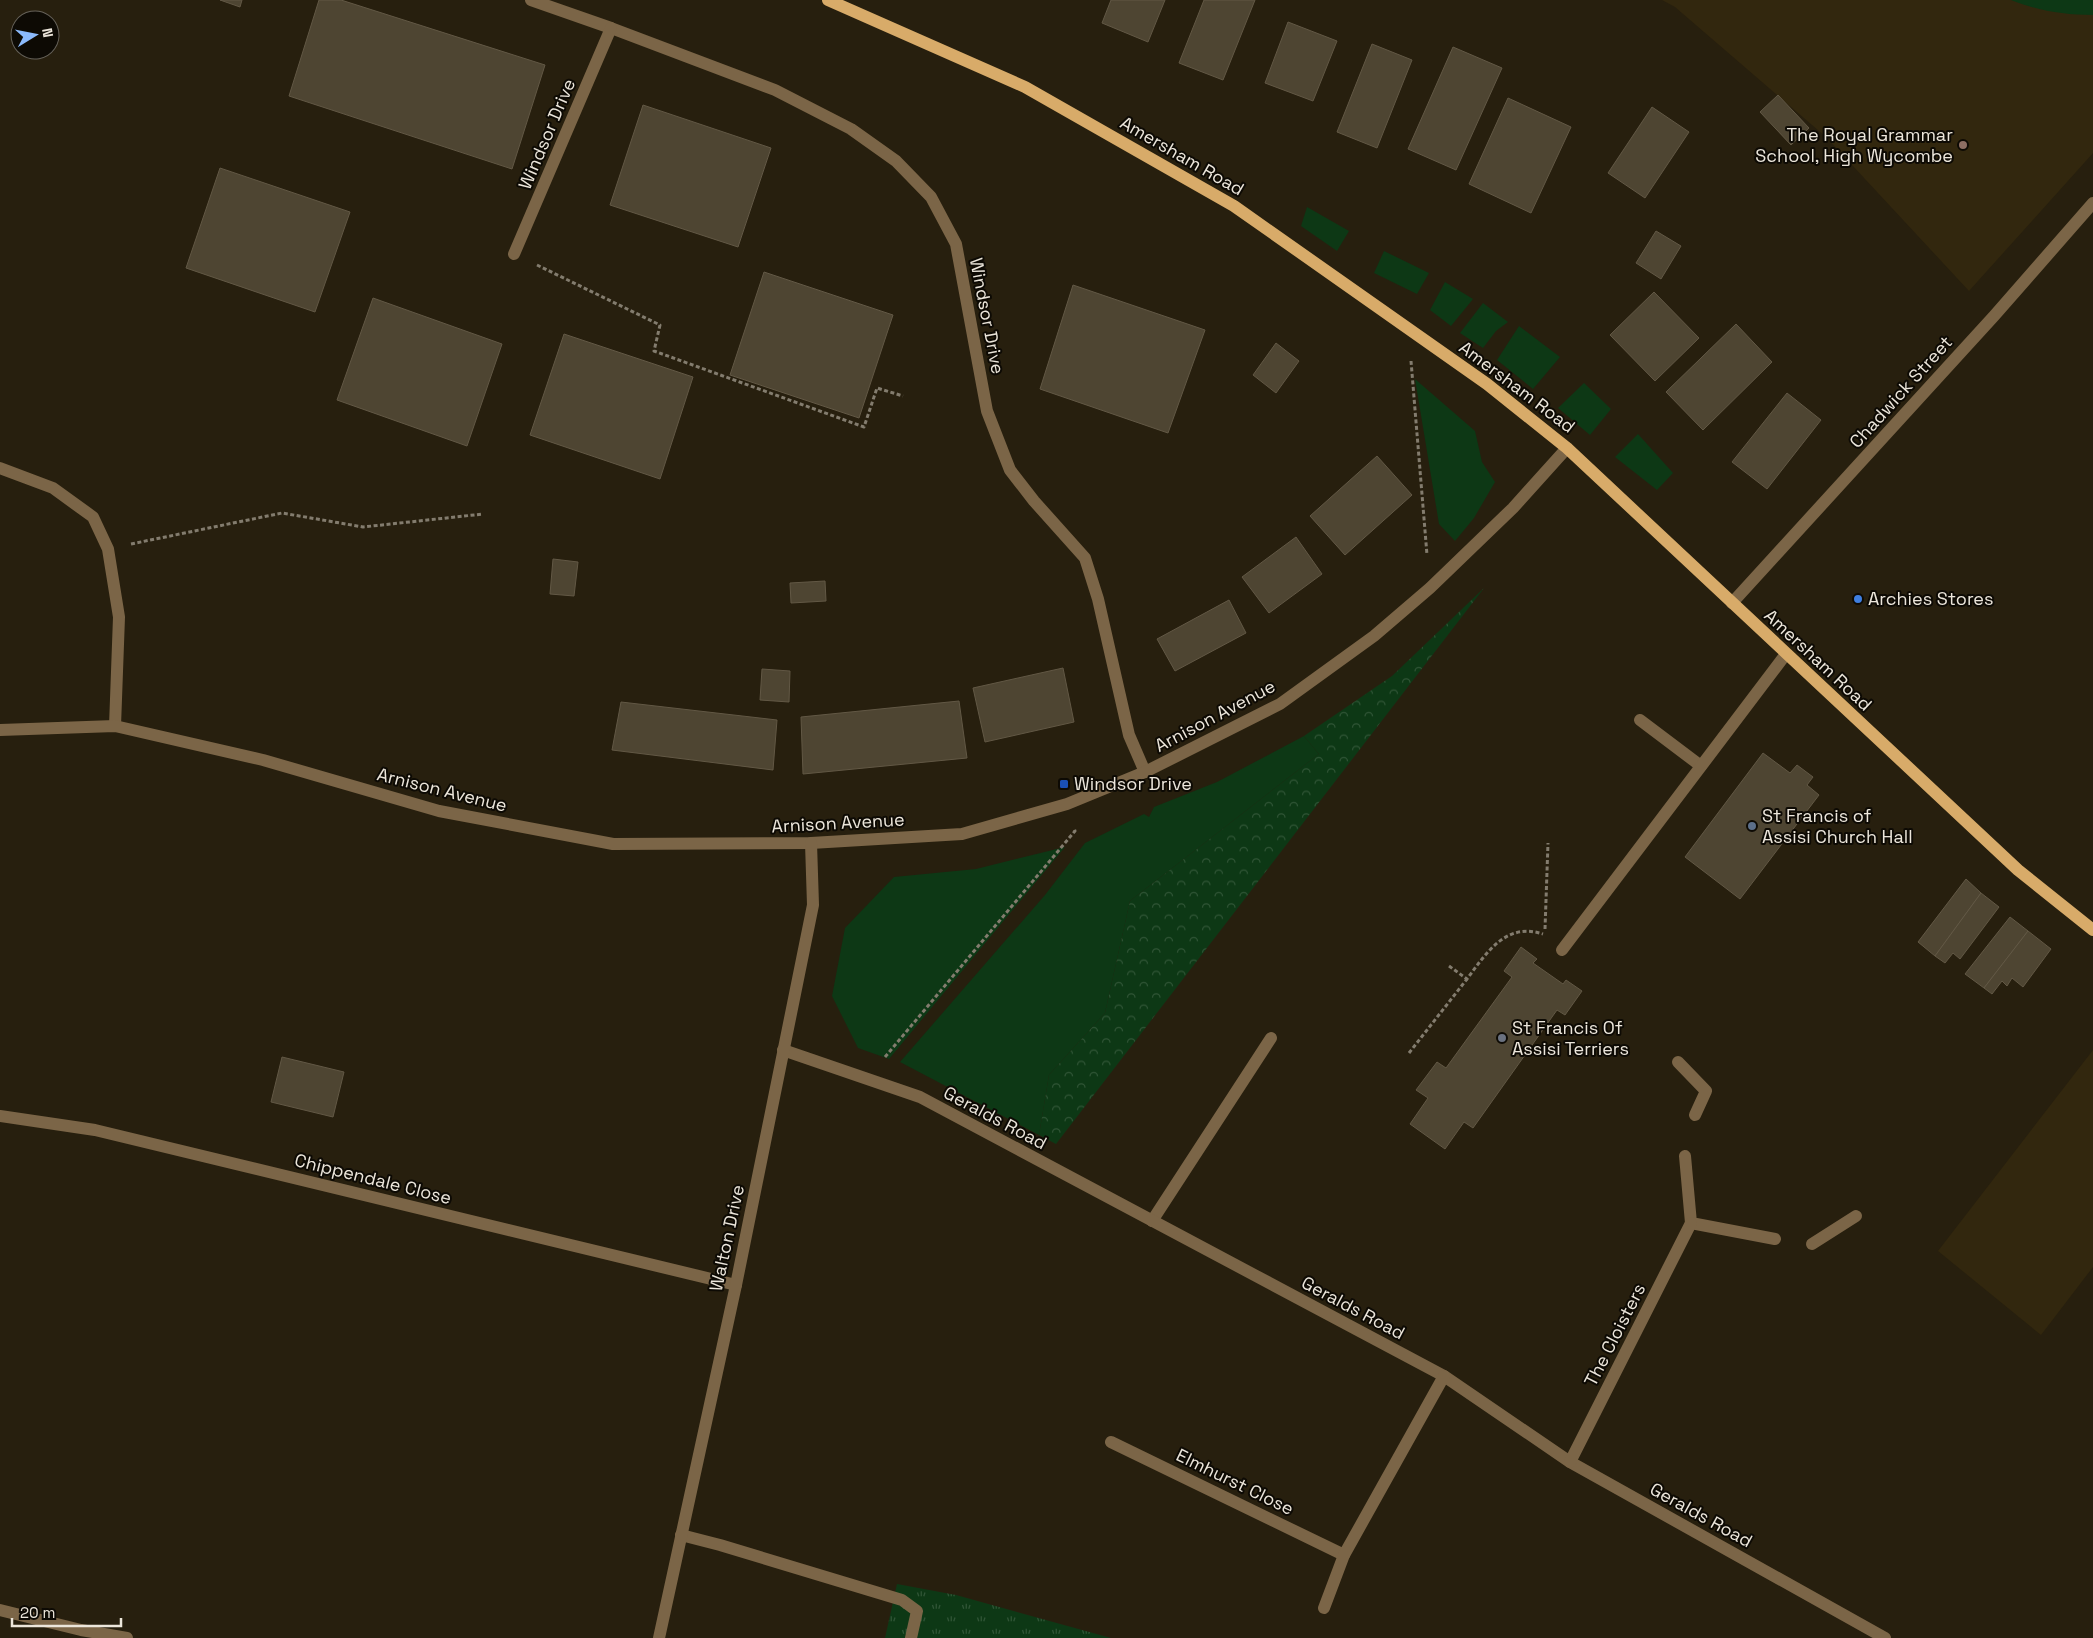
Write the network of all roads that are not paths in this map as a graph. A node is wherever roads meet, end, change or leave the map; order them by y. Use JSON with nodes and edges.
{"nodes":[{"id":1,"x":531,"y":0,"type":"edge"},
{"id":2,"x":828,"y":0,"type":"edge"},
{"id":3,"x":611,"y":28,"type":"junction"},
{"id":4,"x":2093,"y":203,"type":"edge"},
{"id":5,"x":514,"y":254,"type":"road end"},
{"id":6,"x":1567,"y":448,"type":"junction"},
{"id":7,"x":0,"y":468,"type":"edge"},
{"id":8,"x":1732,"y":603,"type":"junction"},
{"id":9,"x":1786,"y":654,"type":"junction"},
{"id":10,"x":1640,"y":720,"type":"dead end"},
{"id":11,"x":115,"y":726,"type":"junction"},
{"id":12,"x":0,"y":730,"type":"edge"},
{"id":13,"x":1701,"y":766,"type":"junction"},
{"id":14,"x":1146,"y":772,"type":"junction"},
{"id":15,"x":811,"y":843,"type":"junction"},
{"id":16,"x":2093,"y":930,"type":"edge"},
{"id":17,"x":1562,"y":950,"type":"dead end"},
{"id":18,"x":1271,"y":1038,"type":"dead end"},
{"id":19,"x":783,"y":1050,"type":"junction"},
{"id":20,"x":1678,"y":1062,"type":"dead end"},
{"id":21,"x":1695,"y":1115,"type":"dead end"},
{"id":22,"x":0,"y":1116,"type":"edge"},
{"id":23,"x":1685,"y":1156,"type":"dead end"},
{"id":24,"x":1856,"y":1216,"type":"dead end"},
{"id":25,"x":1152,"y":1221,"type":"junction"},
{"id":26,"x":1691,"y":1223,"type":"junction"},
{"id":27,"x":1775,"y":1239,"type":"dead end"},
{"id":28,"x":1812,"y":1244,"type":"dead end"},
{"id":29,"x":736,"y":1285,"type":"junction"},
{"id":30,"x":1444,"y":1376,"type":"junction"},
{"id":31,"x":1111,"y":1442,"type":"dead end"},
{"id":32,"x":1570,"y":1462,"type":"junction"},
{"id":33,"x":681,"y":1535,"type":"junction"},
{"id":34,"x":1344,"y":1554,"type":"junction"},
{"id":35,"x":1324,"y":1608,"type":"dead end"},
{"id":36,"x":0,"y":1610,"type":"edge"},
{"id":37,"x":80,"y":1634,"type":"edge"},
{"id":38,"x":127,"y":1638,"type":"edge"},
{"id":39,"x":658,"y":1638,"type":"edge"},
{"id":40,"x":911,"y":1638,"type":"edge"},
{"id":41,"x":1885,"y":1638,"type":"edge"}],
"edges":[{"from":1,"to":3,"type":"street","name":"Windsor Drive"},
{"from":2,"to":6,"type":"main road","name":"Amersham Road"},
{"from":3,"to":5,"type":"street","name":"Windsor Drive"},
{"from":3,"to":14,"type":"street","name":"Windsor Drive"},
{"from":4,"to":8,"type":"street","name":"Chadwick Street"},
{"from":6,"to":8,"type":"main road","name":"Amersham Road"},
{"from":6,"to":14,"type":"street","name":"Arnison Avenue"},
{"from":7,"to":11,"type":"street"},
{"from":8,"to":9,"type":"main road","name":"Amersham Road"},
{"from":9,"to":13,"type":"street"},
{"from":9,"to":16,"type":"main road","name":"Amersham Road"},
{"from":10,"to":13,"type":"street"},
{"from":11,"to":12,"type":"street","name":"Arnison Avenue"},
{"from":11,"to":15,"type":"street","name":"Arnison Avenue"},
{"from":13,"to":17,"type":"street"},
{"from":14,"to":15,"type":"street","name":"Arnison Avenue"},
{"from":15,"to":19,"type":"street","name":"Walton Drive"},
{"from":18,"to":25,"type":"street"},
{"from":19,"to":25,"type":"street","name":"Geralds Road"},
{"from":19,"to":29,"type":"street","name":"Walton Drive"},
{"from":20,"to":21,"type":"street"},
{"from":22,"to":29,"type":"street","name":"Chippendale Close"},
{"from":23,"to":26,"type":"street"},
{"from":24,"to":28,"type":"street"},
{"from":25,"to":30,"type":"street","name":"Geralds Road"},
{"from":26,"to":27,"type":"street"},
{"from":26,"to":32,"type":"street","name":"The Cloisters"},
{"from":29,"to":33,"type":"street","name":"Walton Drive"},
{"from":30,"to":32,"type":"street","name":"Geralds Road"},
{"from":30,"to":34,"type":"street"},
{"from":31,"to":34,"type":"street","name":"Elmhurst Close"},
{"from":32,"to":41,"type":"street","name":"Geralds Road"},
{"from":33,"to":39,"type":"street","name":"Walton Drive"},
{"from":33,"to":40,"type":"street"},
{"from":34,"to":35,"type":"street"},
{"from":36,"to":37,"type":"street"},
{"from":37,"to":38,"type":"street"}]}
